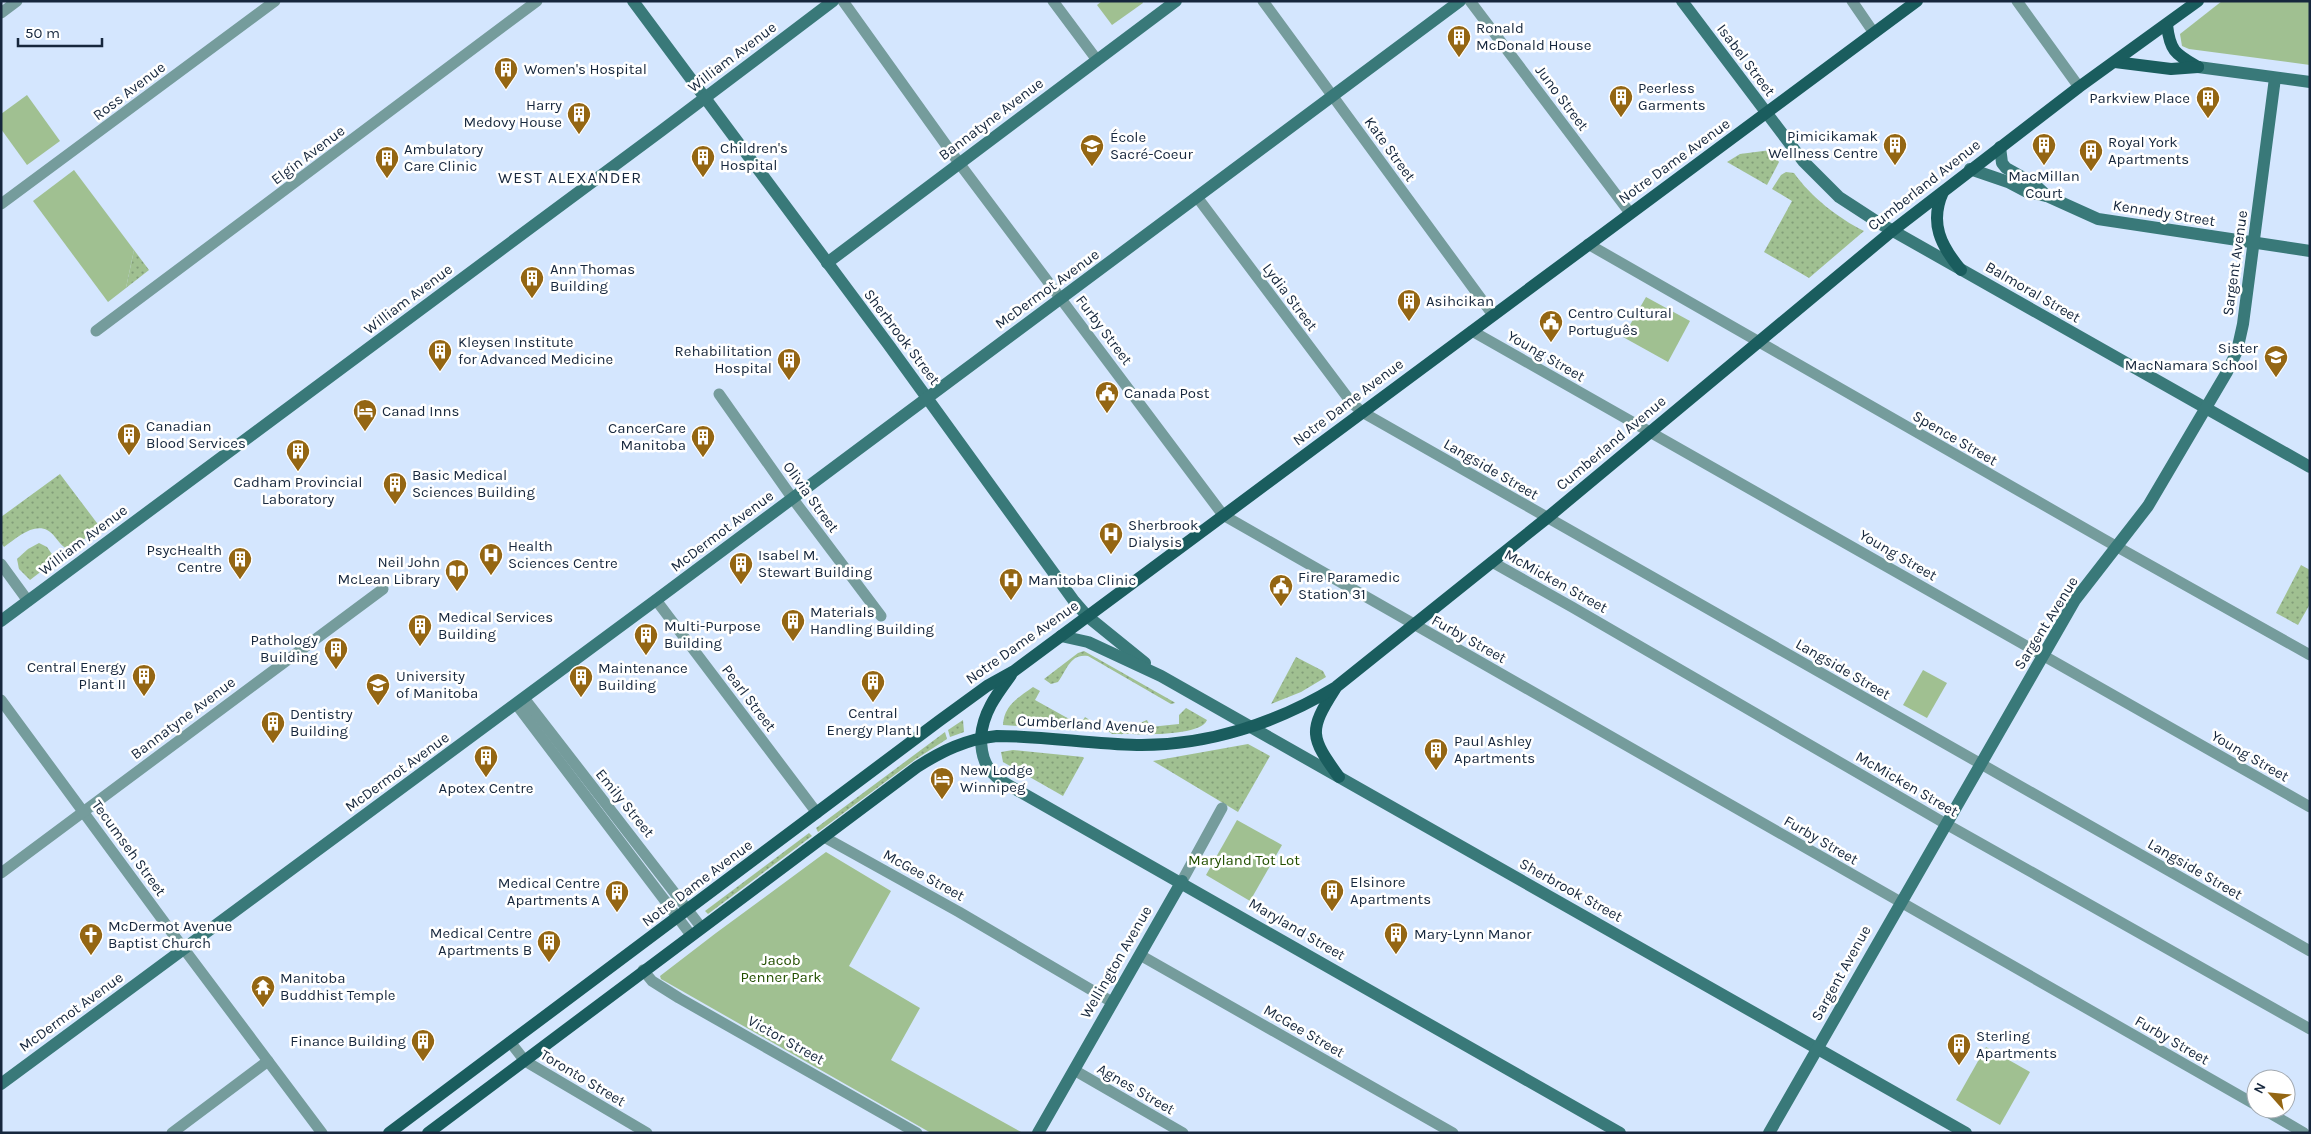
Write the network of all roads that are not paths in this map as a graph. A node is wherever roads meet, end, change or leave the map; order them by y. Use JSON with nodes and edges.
{"nodes":[{"id":1,"x":16,"y":1,"type":"edge"},
{"id":2,"x":275,"y":1,"type":"edge"},
{"id":3,"x":537,"y":1,"type":"edge"},
{"id":4,"x":633,"y":1,"type":"edge"},
{"id":5,"x":832,"y":1,"type":"edge"},
{"id":6,"x":843,"y":1,"type":"edge"},
{"id":7,"x":1053,"y":1,"type":"edge"},
{"id":8,"x":1176,"y":1,"type":"edge"},
{"id":9,"x":1263,"y":1,"type":"edge"},
{"id":10,"x":1460,"y":1,"type":"edge"},
{"id":11,"x":1470,"y":1,"type":"edge"},
{"id":12,"x":1682,"y":1,"type":"edge"},
{"id":13,"x":1852,"y":1,"type":"edge"},
{"id":14,"x":1918,"y":1,"type":"edge"},
{"id":15,"x":2017,"y":1,"type":"edge"},
{"id":16,"x":2198,"y":1,"type":"edge"},
{"id":17,"x":1,"y":13,"type":"edge"},
{"id":18,"x":2167,"y":25,"type":"junction"},
{"id":19,"x":1874,"y":33,"type":"junction"},
{"id":20,"x":1097,"y":60,"type":"junction"},
{"id":21,"x":2115,"y":62,"type":"junction"},
{"id":22,"x":2198,"y":67,"type":"junction"},
{"id":23,"x":2275,"y":78,"type":"junction"},
{"id":24,"x":2310,"y":82,"type":"edge"},
{"id":25,"x":2079,"y":87,"type":"junction"},
{"id":26,"x":1332,"y":97,"type":"junction"},
{"id":27,"x":706,"y":98,"type":"junction"},
{"id":28,"x":1766,"y":114,"type":"junction"},
{"id":29,"x":2000,"y":147,"type":"junction"},
{"id":30,"x":959,"y":163,"type":"junction"},
{"id":31,"x":1970,"y":169,"type":"junction"},
{"id":32,"x":1943,"y":192,"type":"junction"},
{"id":33,"x":2047,"y":196,"type":"junction"},
{"id":34,"x":1197,"y":197,"type":"junction"},
{"id":35,"x":1,"y":204,"type":"edge"},
{"id":36,"x":1630,"y":213,"type":"junction"},
{"id":37,"x":1892,"y":231,"type":"junction"},
{"id":38,"x":2254,"y":243,"type":"junction"},
{"id":39,"x":1588,"y":244,"type":"junction"},
{"id":40,"x":2310,"y":251,"type":"edge"},
{"id":41,"x":827,"y":263,"type":"junction"},
{"id":42,"x":1961,"y":270,"type":"junction"},
{"id":43,"x":1062,"y":298,"type":"junction"},
{"id":44,"x":1493,"y":315,"type":"junction"},
{"id":45,"x":96,"y":331,"type":"dead end"},
{"id":46,"x":1472,"y":331,"type":"junction"},
{"id":47,"x":1757,"y":342,"type":"junction"},
{"id":48,"x":719,"y":394,"type":"dead end"},
{"id":49,"x":926,"y":398,"type":"junction"},
{"id":50,"x":2205,"y":408,"type":"junction"},
{"id":51,"x":1362,"y":412,"type":"junction"},
{"id":52,"x":1650,"y":432,"type":"junction"},
{"id":53,"x":2310,"y":467,"type":"edge"},
{"id":54,"x":793,"y":499,"type":"junction"},
{"id":55,"x":1223,"y":516,"type":"junction"},
{"id":56,"x":1547,"y":518,"type":"junction"},
{"id":57,"x":2118,"y":547,"type":"junction"},
{"id":58,"x":1492,"y":562,"type":"junction"},
{"id":59,"x":1,"y":564,"type":"edge"},
{"id":60,"x":383,"y":589,"type":"dead end"},
{"id":61,"x":656,"y":600,"type":"junction"},
{"id":62,"x":28,"y":601,"type":"junction"},
{"id":63,"x":882,"y":616,"type":"dead end"},
{"id":64,"x":1087,"y":616,"type":"junction"},
{"id":65,"x":1,"y":621,"type":"edge"},
{"id":66,"x":1413,"y":626,"type":"junction"},
{"id":67,"x":1061,"y":636,"type":"junction"},
{"id":68,"x":2044,"y":655,"type":"junction"},
{"id":69,"x":2310,"y":655,"type":"edge"},
{"id":70,"x":1014,"y":671,"type":"junction"},
{"id":71,"x":1161,"y":676,"type":"junction"},
{"id":72,"x":1336,"y":687,"type":"junction"},
{"id":73,"x":1,"y":700,"type":"edge"},
{"id":74,"x":520,"y":701,"type":"junction"},
{"id":75,"x":1251,"y":726,"type":"junction"},
{"id":76,"x":981,"y":737,"type":"junction"},
{"id":77,"x":1981,"y":764,"type":"junction"},
{"id":78,"x":1339,"y":777,"type":"junction"},
{"id":79,"x":2310,"y":806,"type":"edge"},
{"id":80,"x":1222,"y":808,"type":"dead end"},
{"id":81,"x":85,"y":812,"type":"junction"},
{"id":82,"x":818,"y":813,"type":"junction"},
{"id":83,"x":1946,"y":824,"type":"junction"},
{"id":84,"x":824,"y":837,"type":"junction"},
{"id":85,"x":1,"y":874,"type":"edge"},
{"id":86,"x":1182,"y":881,"type":"junction"},
{"id":87,"x":1900,"y":903,"type":"junction"},
{"id":88,"x":684,"y":914,"type":"junction"},
{"id":89,"x":696,"y":931,"type":"junction"},
{"id":90,"x":184,"y":949,"type":"junction"},
{"id":91,"x":2310,"y":951,"type":"edge"},
{"id":92,"x":1140,"y":955,"type":"junction"},
{"id":93,"x":643,"y":970,"type":"junction"},
{"id":94,"x":1112,"y":1002,"type":"junction"},
{"id":95,"x":2310,"y":1029,"type":"edge"},
{"id":96,"x":510,"y":1042,"type":"junction"},
{"id":97,"x":1818,"y":1048,"type":"junction"},
{"id":98,"x":268,"y":1060,"type":"junction"},
{"id":99,"x":525,"y":1061,"type":"junction"},
{"id":100,"x":1074,"y":1070,"type":"junction"},
{"id":101,"x":1,"y":1084,"type":"edge"},
{"id":102,"x":2246,"y":1099,"type":"edge"},
{"id":103,"x":2280,"y":1119,"type":"edge"},
{"id":104,"x":394,"y":1131,"type":"edge"},
{"id":105,"x":172,"y":1133,"type":"edge"},
{"id":106,"x":322,"y":1133,"type":"edge"},
{"id":107,"x":428,"y":1133,"type":"edge"},
{"id":108,"x":647,"y":1133,"type":"edge"},
{"id":109,"x":918,"y":1133,"type":"edge"},
{"id":110,"x":1038,"y":1133,"type":"edge"},
{"id":111,"x":1184,"y":1133,"type":"edge"},
{"id":112,"x":1453,"y":1133,"type":"edge"},
{"id":113,"x":1620,"y":1133,"type":"edge"},
{"id":114,"x":1769,"y":1133,"type":"edge"},
{"id":115,"x":1966,"y":1133,"type":"edge"},
{"id":116,"x":2304,"y":1133,"type":"edge"}],
"edges":[{"from":1,"to":17,"type":"street"},
{"from":2,"to":35,"type":"street","name":"Ross Avenue"},
{"from":3,"to":45,"type":"street","name":"Elgin Avenue"},
{"from":4,"to":27,"type":"main road","name":"Sherbrook Street"},
{"from":5,"to":27,"type":"main road","name":"William Avenue"},
{"from":6,"to":30,"type":"street","name":"Furby Street"},
{"from":7,"to":20,"type":"street"},
{"from":8,"to":20,"type":"main road","name":"Bannatyne Avenue"},
{"from":9,"to":26,"type":"street","name":"Kate Street"},
{"from":10,"to":26,"type":"main road","name":"McDermot Avenue"},
{"from":11,"to":36,"type":"street","name":"Juno Street"},
{"from":12,"to":28,"type":"main road","name":"Isabel Street"},
{"from":13,"to":19,"type":"street"},
{"from":14,"to":19,"type":"main road","name":"Notre Dame Avenue"},
{"from":15,"to":25,"type":"street"},
{"from":16,"to":18,"type":"main road","name":"Cumberland Avenue"},
{"from":18,"to":21,"type":"main road","name":"Cumberland Avenue"},
{"from":18,"to":22,"type":"main road"},
{"from":19,"to":28,"type":"main road","name":"Notre Dame Avenue"},
{"from":20,"to":30,"type":"main road","name":"Bannatyne Avenue"},
{"from":21,"to":22,"type":"main road"},
{"from":21,"to":25,"type":"main road","name":"Cumberland Avenue"},
{"from":22,"to":23,"type":"main road"},
{"from":23,"to":24,"type":"main road"},
{"from":23,"to":38,"type":"main road","name":"Sargent Avenue"},
{"from":25,"to":29,"type":"main road","name":"Cumberland Avenue"},
{"from":26,"to":34,"type":"main road","name":"McDermot Avenue"},
{"from":26,"to":44,"type":"street","name":"Kate Street"},
{"from":27,"to":41,"type":"main road","name":"Sherbrook Street"},
{"from":27,"to":62,"type":"main road","name":"William Avenue"},
{"from":28,"to":36,"type":"main road","name":"Notre Dame Avenue"},
{"from":28,"to":37,"type":"main road","name":"Balmoral Street"},
{"from":29,"to":31,"type":"main road","name":"Cumberland Avenue"},
{"from":29,"to":33,"type":"main road","name":"Kennedy Street"},
{"from":30,"to":41,"type":"main road","name":"Bannatyne Avenue"},
{"from":30,"to":43,"type":"street","name":"Furby Street"},
{"from":31,"to":32,"type":"main road","name":"Cumberland Avenue"},
{"from":31,"to":33,"type":"main road","name":"Kennedy Street"},
{"from":32,"to":37,"type":"main road","name":"Cumberland Avenue"},
{"from":32,"to":42,"type":"main road"},
{"from":33,"to":38,"type":"main road","name":"Kennedy Street"},
{"from":34,"to":43,"type":"main road","name":"McDermot Avenue"},
{"from":34,"to":51,"type":"street","name":"Lydia Street"},
{"from":36,"to":39,"type":"main road","name":"Notre Dame Avenue"},
{"from":37,"to":42,"type":"main road","name":"Balmoral Street"},
{"from":37,"to":47,"type":"main road","name":"Cumberland Avenue"},
{"from":38,"to":40,"type":"main road","name":"Kennedy Street"},
{"from":38,"to":50,"type":"main road","name":"Sargent Avenue"},
{"from":39,"to":44,"type":"main road","name":"Notre Dame Avenue"},
{"from":39,"to":47,"type":"street","name":"Spence Street"},
{"from":41,"to":49,"type":"main road","name":"Sherbrook Street"},
{"from":42,"to":50,"type":"main road","name":"Balmoral Street"},
{"from":43,"to":49,"type":"main road","name":"McDermot Avenue"},
{"from":43,"to":55,"type":"street","name":"Furby Street"},
{"from":44,"to":46,"type":"main road","name":"Notre Dame Avenue"},
{"from":46,"to":51,"type":"main road","name":"Notre Dame Avenue"},
{"from":46,"to":52,"type":"street","name":"Young Street"},
{"from":47,"to":52,"type":"main road","name":"Cumberland Avenue"},
{"from":47,"to":57,"type":"street","name":"Spence Street"},
{"from":48,"to":54,"type":"street","name":"Olivia Street"},
{"from":49,"to":54,"type":"main road","name":"McDermot Avenue"},
{"from":49,"to":64,"type":"main road","name":"Sherbrook Street"},
{"from":50,"to":53,"type":"main road","name":"Balmoral Street"},
{"from":50,"to":57,"type":"main road","name":"Sargent Avenue"},
{"from":51,"to":55,"type":"main road","name":"Notre Dame Avenue"},
{"from":51,"to":56,"type":"street","name":"Langside Street"},
{"from":52,"to":56,"type":"main road","name":"Cumberland Avenue"},
{"from":52,"to":68,"type":"street","name":"Young Street"},
{"from":54,"to":61,"type":"main road","name":"McDermot Avenue"},
{"from":54,"to":63,"type":"street","name":"Olivia Street"},
{"from":55,"to":64,"type":"main road","name":"Notre Dame Avenue"},
{"from":55,"to":66,"type":"street","name":"Furby Street"},
{"from":56,"to":58,"type":"main road","name":"Cumberland Avenue"},
{"from":56,"to":77,"type":"street","name":"Langside Street"},
{"from":57,"to":68,"type":"main road","name":"Sargent Avenue"},
{"from":57,"to":69,"type":"street","name":"Spence Street"},
{"from":58,"to":66,"type":"main road","name":"Cumberland Avenue"},
{"from":58,"to":83,"type":"street","name":"McMicken Street"},
{"from":59,"to":62,"type":"street"},
{"from":60,"to":81,"type":"street","name":"Bannatyne Avenue"},
{"from":61,"to":74,"type":"main road","name":"McDermot Avenue"},
{"from":61,"to":82,"type":"street","name":"Pearl Street"},
{"from":62,"to":65,"type":"main road","name":"William Avenue"},
{"from":64,"to":67,"type":"main road","name":"Notre Dame Avenue"},
{"from":64,"to":71,"type":"main road","name":"Sherbrook Street"},
{"from":66,"to":72,"type":"main road","name":"Cumberland Avenue"},
{"from":66,"to":87,"type":"street","name":"Furby Street"},
{"from":67,"to":70,"type":"main road","name":"Notre Dame Avenue"},
{"from":67,"to":71,"type":"main road","name":"Sherbrook Street"},
{"from":68,"to":77,"type":"main road","name":"Sargent Avenue"},
{"from":68,"to":79,"type":"street","name":"Young Street"},
{"from":70,"to":76,"type":"main road"},
{"from":70,"to":82,"type":"main road","name":"Notre Dame Avenue"},
{"from":71,"to":75,"type":"main road","name":"Sherbrook Street"},
{"from":72,"to":75,"type":"main road","name":"Cumberland Avenue"},
{"from":72,"to":78,"type":"main road"},
{"from":73,"to":81,"type":"street","name":"Tecumseh Street"},
{"from":74,"to":88,"type":"street","name":"Emily Street"},
{"from":74,"to":90,"type":"main road","name":"McDermot Avenue"},
{"from":75,"to":76,"type":"main road","name":"Cumberland Avenue"},
{"from":75,"to":78,"type":"main road","name":"Sherbrook Street"},
{"from":76,"to":84,"type":"main road"},
{"from":76,"to":86,"type":"main road","name":"Maryland Street"},
{"from":77,"to":83,"type":"main road","name":"Sargent Avenue"},
{"from":77,"to":91,"type":"street","name":"Langside Street"},
{"from":78,"to":97,"type":"main road","name":"Sherbrook Street"},
{"from":80,"to":86,"type":"street","name":"Wellington Avenue"},
{"from":81,"to":85,"type":"street","name":"Bannatyne Avenue"},
{"from":81,"to":90,"type":"street","name":"Tecumseh Street"},
{"from":82,"to":88,"type":"main road","name":"Notre Dame Avenue"},
{"from":83,"to":87,"type":"main road","name":"Sargent Avenue"},
{"from":83,"to":95,"type":"street","name":"McMicken Street"},
{"from":84,"to":89,"type":"main road"},
{"from":84,"to":94,"type":"street","name":"McGee Street"},
{"from":86,"to":92,"type":"main road","name":"Wellington Avenue"},
{"from":86,"to":113,"type":"main road","name":"Maryland Street"},
{"from":87,"to":97,"type":"main road","name":"Sargent Avenue"},
{"from":87,"to":102,"type":"street","name":"Furby Street"},
{"from":88,"to":89,"type":"street","name":"Emily Street"},
{"from":88,"to":96,"type":"main road","name":"Notre Dame Avenue"},
{"from":89,"to":93,"type":"main road"},
{"from":90,"to":98,"type":"street","name":"Tecumseh Street"},
{"from":90,"to":101,"type":"main road","name":"McDermot Avenue"},
{"from":92,"to":94,"type":"main road","name":"Wellington Avenue"},
{"from":92,"to":112,"type":"street","name":"McGee Street"},
{"from":93,"to":99,"type":"main road"},
{"from":93,"to":109,"type":"street","name":"Victor Street"},
{"from":94,"to":100,"type":"main road","name":"Wellington Avenue"},
{"from":96,"to":99,"type":"street","name":"Toronto Street"},
{"from":96,"to":104,"type":"main road","name":"Notre Dame Avenue"},
{"from":97,"to":114,"type":"main road","name":"Sargent Avenue"},
{"from":97,"to":115,"type":"main road","name":"Sherbrook Street"},
{"from":98,"to":105,"type":"street"},
{"from":98,"to":106,"type":"street","name":"Tecumseh Street"},
{"from":99,"to":107,"type":"main road"},
{"from":99,"to":108,"type":"street","name":"Toronto Street"},
{"from":100,"to":110,"type":"main road","name":"Wellington Avenue"},
{"from":100,"to":111,"type":"street","name":"Agnes Street"},
{"from":103,"to":116,"type":"street"}]}
